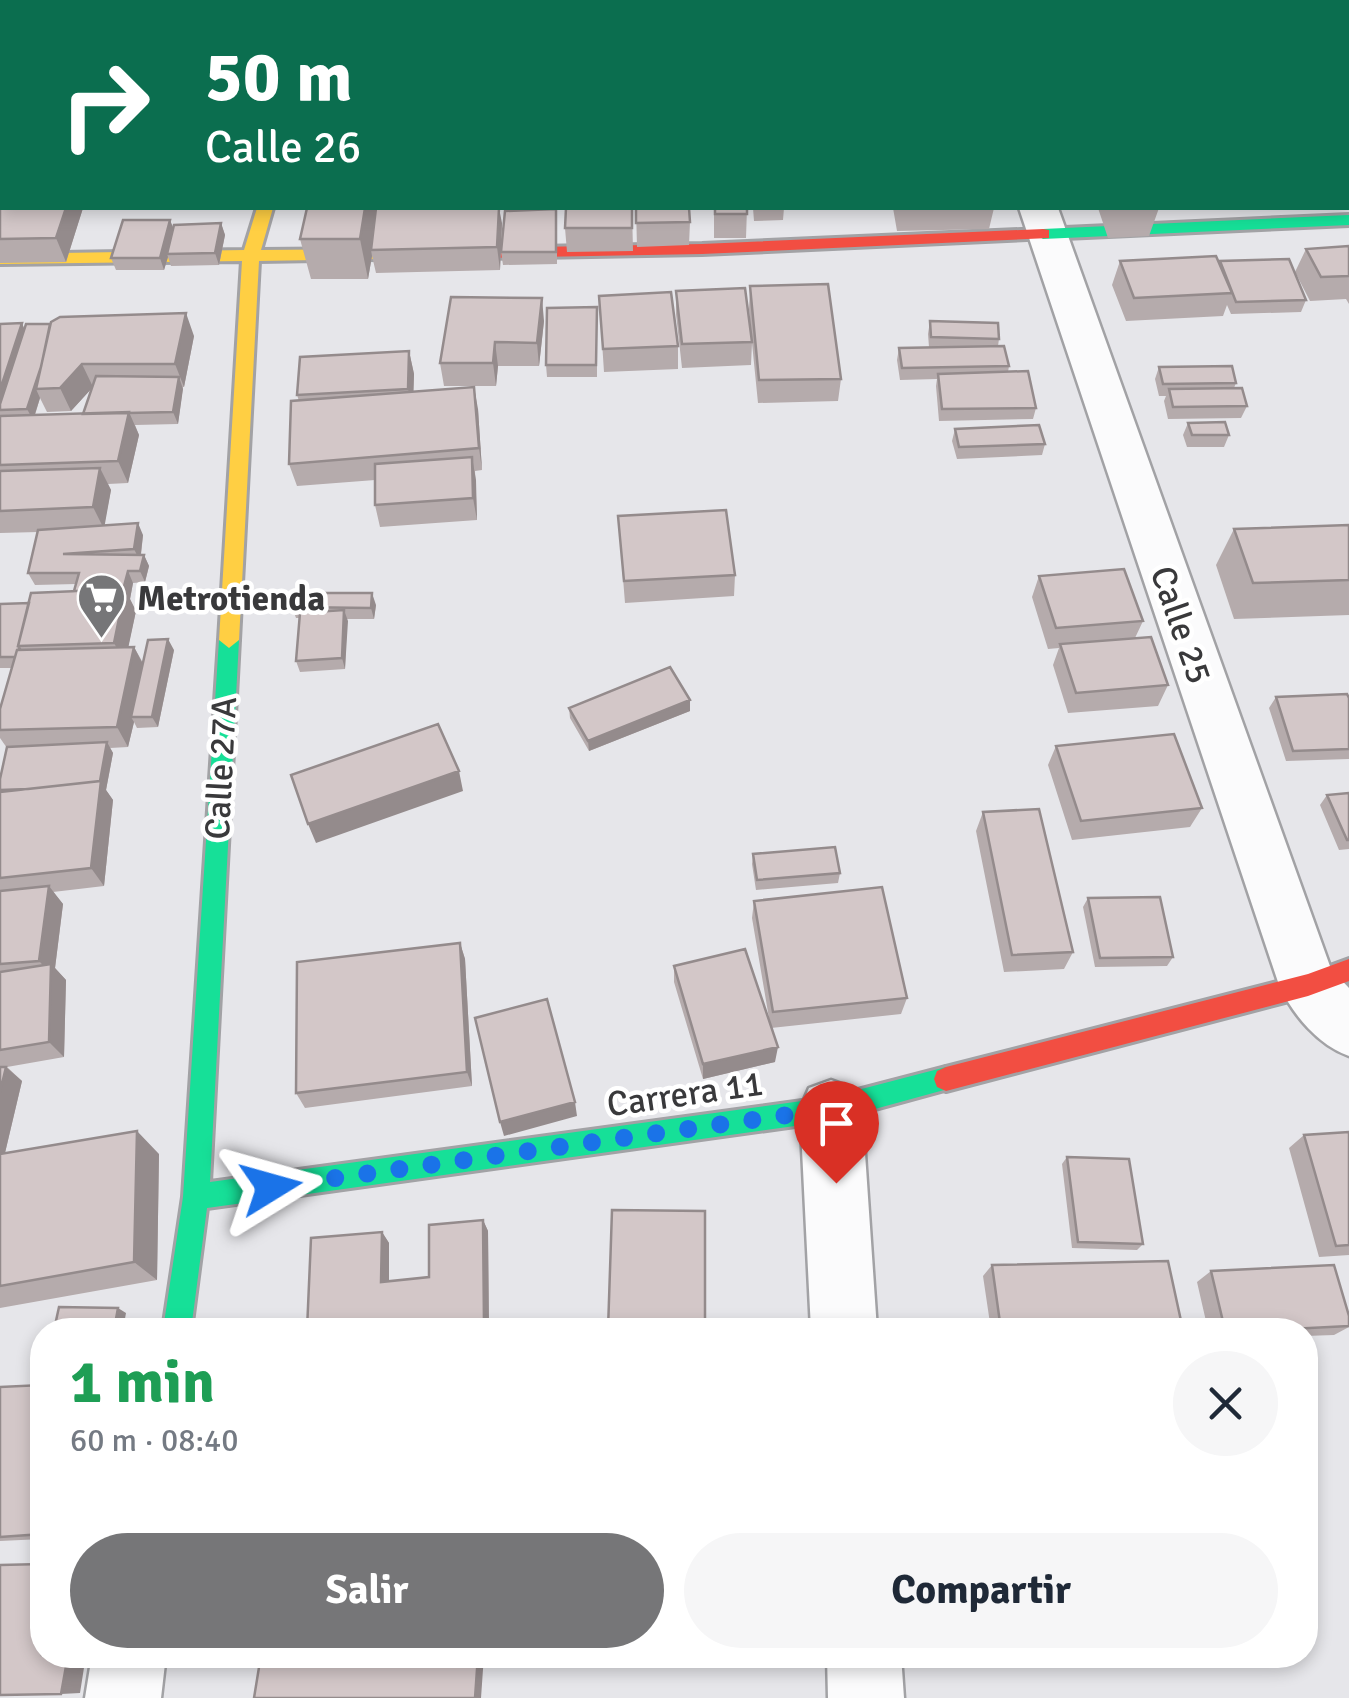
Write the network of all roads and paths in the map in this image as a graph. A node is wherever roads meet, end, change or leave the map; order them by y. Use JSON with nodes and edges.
{"nodes":[{"id":1,"x":263,"y":210,"type":"edge"},
{"id":2,"x":1349,"y":220,"type":"edge"},
{"id":3,"x":1041,"y":222,"type":"edge"},
{"id":4,"x":467,"y":253,"type":"edge"},
{"id":5,"x":408,"y":254,"type":"edge"},
{"id":6,"x":251,"y":256,"type":"junction"},
{"id":7,"x":0,"y":258,"type":"edge"},
{"id":8,"x":1329,"y":977,"type":"edge"},
{"id":9,"x":1349,"y":1029,"type":"edge"},
{"id":10,"x":831,"y":1109,"type":"junction"},
{"id":11,"x":196,"y":1197,"type":"junction"},
{"id":12,"x":178,"y":1318,"type":"edge"},
{"id":13,"x":843,"y":1318,"type":"edge"},
{"id":14,"x":127,"y":1668,"type":"edge"},
{"id":15,"x":865,"y":1668,"type":"edge"},
{"id":16,"x":123,"y":1698,"type":"edge"},
{"id":17,"x":866,"y":1698,"type":"edge"}],
"edges":[{"from":1,"to":6,"type":"street","name":"Calle 27A"},
{"from":2,"to":3,"type":"street"},
{"from":3,"to":4,"type":"street"},
{"from":3,"to":8,"type":"street","name":"Calle 25"},
{"from":5,"to":6,"type":"street"},
{"from":6,"to":7,"type":"street"},
{"from":6,"to":11,"type":"street","name":"Calle 27A"},
{"from":8,"to":9,"type":"street","name":"Calle 25"},
{"from":8,"to":10,"type":"street","name":"Carrera 11"},
{"from":10,"to":11,"type":"street","name":"Carrera 11"},
{"from":10,"to":13,"type":"street"},
{"from":11,"to":12,"type":"street","name":"Calle 27A"},
{"from":14,"to":16,"type":"street"},
{"from":15,"to":17,"type":"street"}]}
